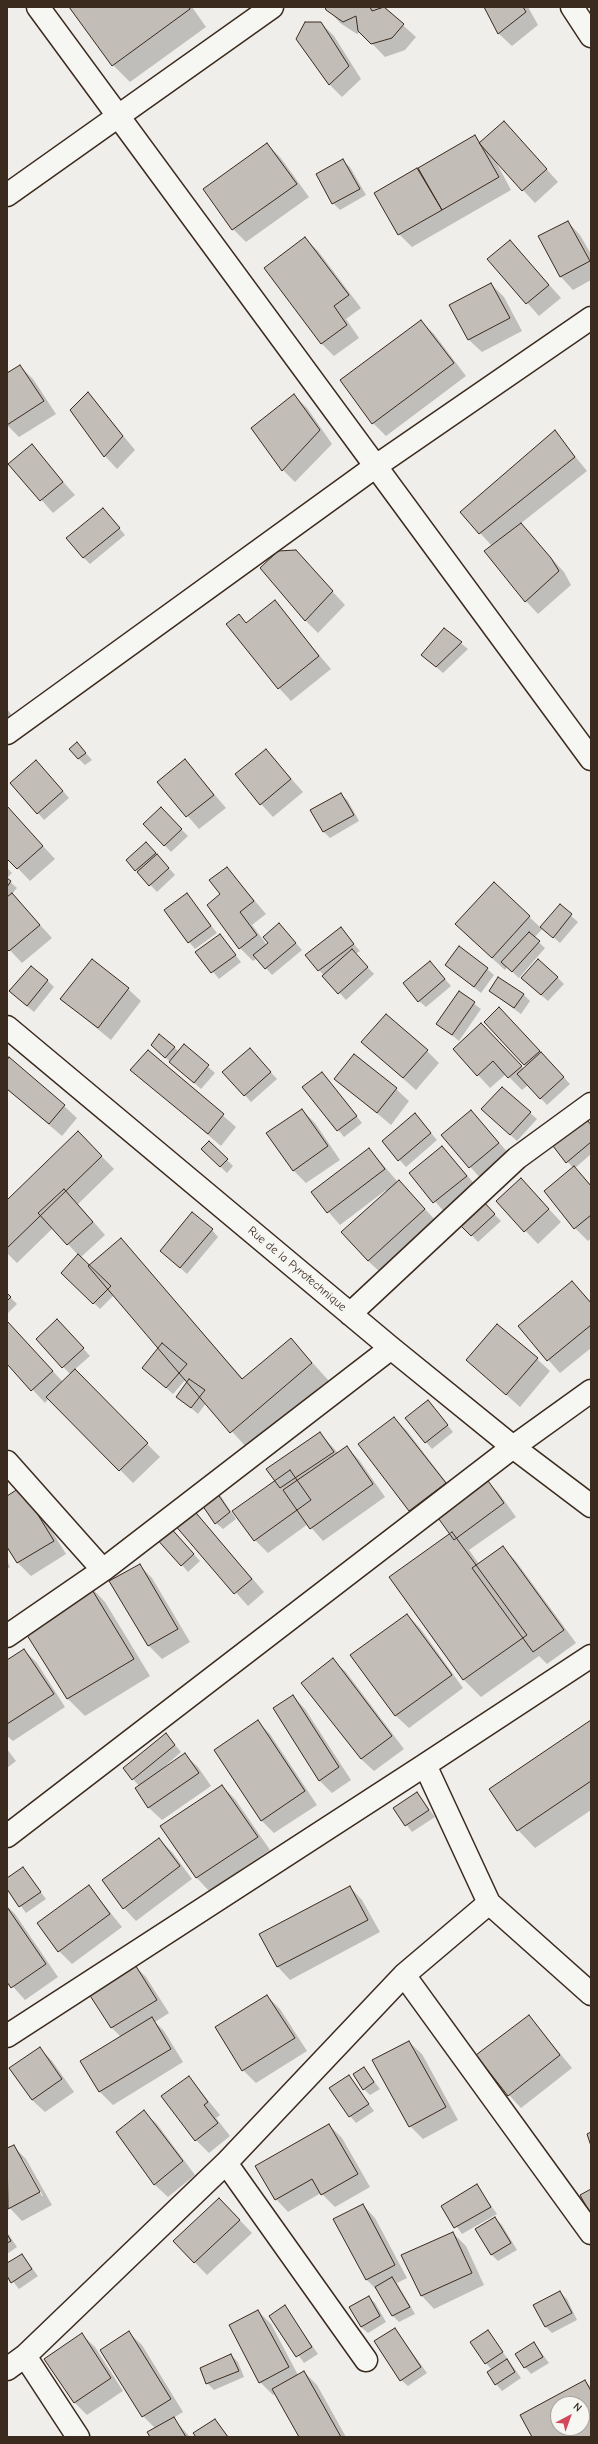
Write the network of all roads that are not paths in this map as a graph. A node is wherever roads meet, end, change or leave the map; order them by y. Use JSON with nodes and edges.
{"nodes":[{"id":1,"x":38,"y":7,"type":"edge"},
{"id":2,"x":272,"y":7,"type":"edge"},
{"id":3,"x":572,"y":7,"type":"edge"},
{"id":4,"x":591,"y":36,"type":"edge"},
{"id":5,"x":120,"y":116,"type":"junction"},
{"id":6,"x":7,"y":195,"type":"edge"},
{"id":7,"x":591,"y":318,"type":"edge"},
{"id":8,"x":376,"y":466,"type":"junction"},
{"id":9,"x":7,"y":733,"type":"edge"},
{"id":10,"x":591,"y":759,"type":"edge"},
{"id":11,"x":7,"y":1027,"type":"edge"},
{"id":12,"x":591,"y":1104,"type":"edge"},
{"id":13,"x":350,"y":1314,"type":"junction"},
{"id":14,"x":391,"y":1348,"type":"junction"},
{"id":15,"x":591,"y":1391,"type":"edge"},
{"id":16,"x":512,"y":1447,"type":"junction"},
{"id":17,"x":7,"y":1462,"type":"edge"},
{"id":18,"x":591,"y":1506,"type":"edge"},
{"id":19,"x":103,"y":1570,"type":"junction"},
{"id":20,"x":7,"y":1636,"type":"edge"},
{"id":21,"x":591,"y":1656,"type":"edge"},
{"id":22,"x":425,"y":1765,"type":"junction"},
{"id":23,"x":7,"y":1836,"type":"edge"},
{"id":24,"x":490,"y":1903,"type":"junction"},
{"id":25,"x":404,"y":1975,"type":"junction"},
{"id":26,"x":591,"y":1994,"type":"edge"},
{"id":27,"x":7,"y":2036,"type":"edge"},
{"id":28,"x":226,"y":2163,"type":"junction"},
{"id":29,"x":591,"y":2233,"type":"edge"},
{"id":30,"x":24,"y":2356,"type":"junction"},
{"id":31,"x":366,"y":2360,"type":"dead end"},
{"id":32,"x":7,"y":2369,"type":"edge"},
{"id":33,"x":78,"y":2437,"type":"edge"}],
"edges":[{"from":1,"to":5,"type":"street"},
{"from":2,"to":5,"type":"street"},
{"from":3,"to":4,"type":"street"},
{"from":5,"to":6,"type":"street"},
{"from":5,"to":8,"type":"street"},
{"from":7,"to":8,"type":"street"},
{"from":8,"to":9,"type":"street"},
{"from":8,"to":10,"type":"street"},
{"from":11,"to":13,"type":"street","name":"Rue de la Pyrotechnique"},
{"from":12,"to":13,"type":"street"},
{"from":13,"to":14,"type":"street","name":"Rue de la Pyrotechnique"},
{"from":14,"to":16,"type":"street","name":"Rue de la Pyrotechnique"},
{"from":14,"to":19,"type":"street"},
{"from":15,"to":16,"type":"street"},
{"from":16,"to":18,"type":"street","name":"Rue de la Pyrotechnique"},
{"from":16,"to":23,"type":"street"},
{"from":17,"to":19,"type":"street"},
{"from":19,"to":20,"type":"street"},
{"from":21,"to":22,"type":"street"},
{"from":22,"to":24,"type":"street"},
{"from":22,"to":27,"type":"street"},
{"from":24,"to":25,"type":"street"},
{"from":24,"to":26,"type":"street"},
{"from":25,"to":28,"type":"street"},
{"from":25,"to":29,"type":"street"},
{"from":28,"to":30,"type":"street"},
{"from":28,"to":31,"type":"street"},
{"from":30,"to":32,"type":"street"},
{"from":30,"to":33,"type":"street"}]}
